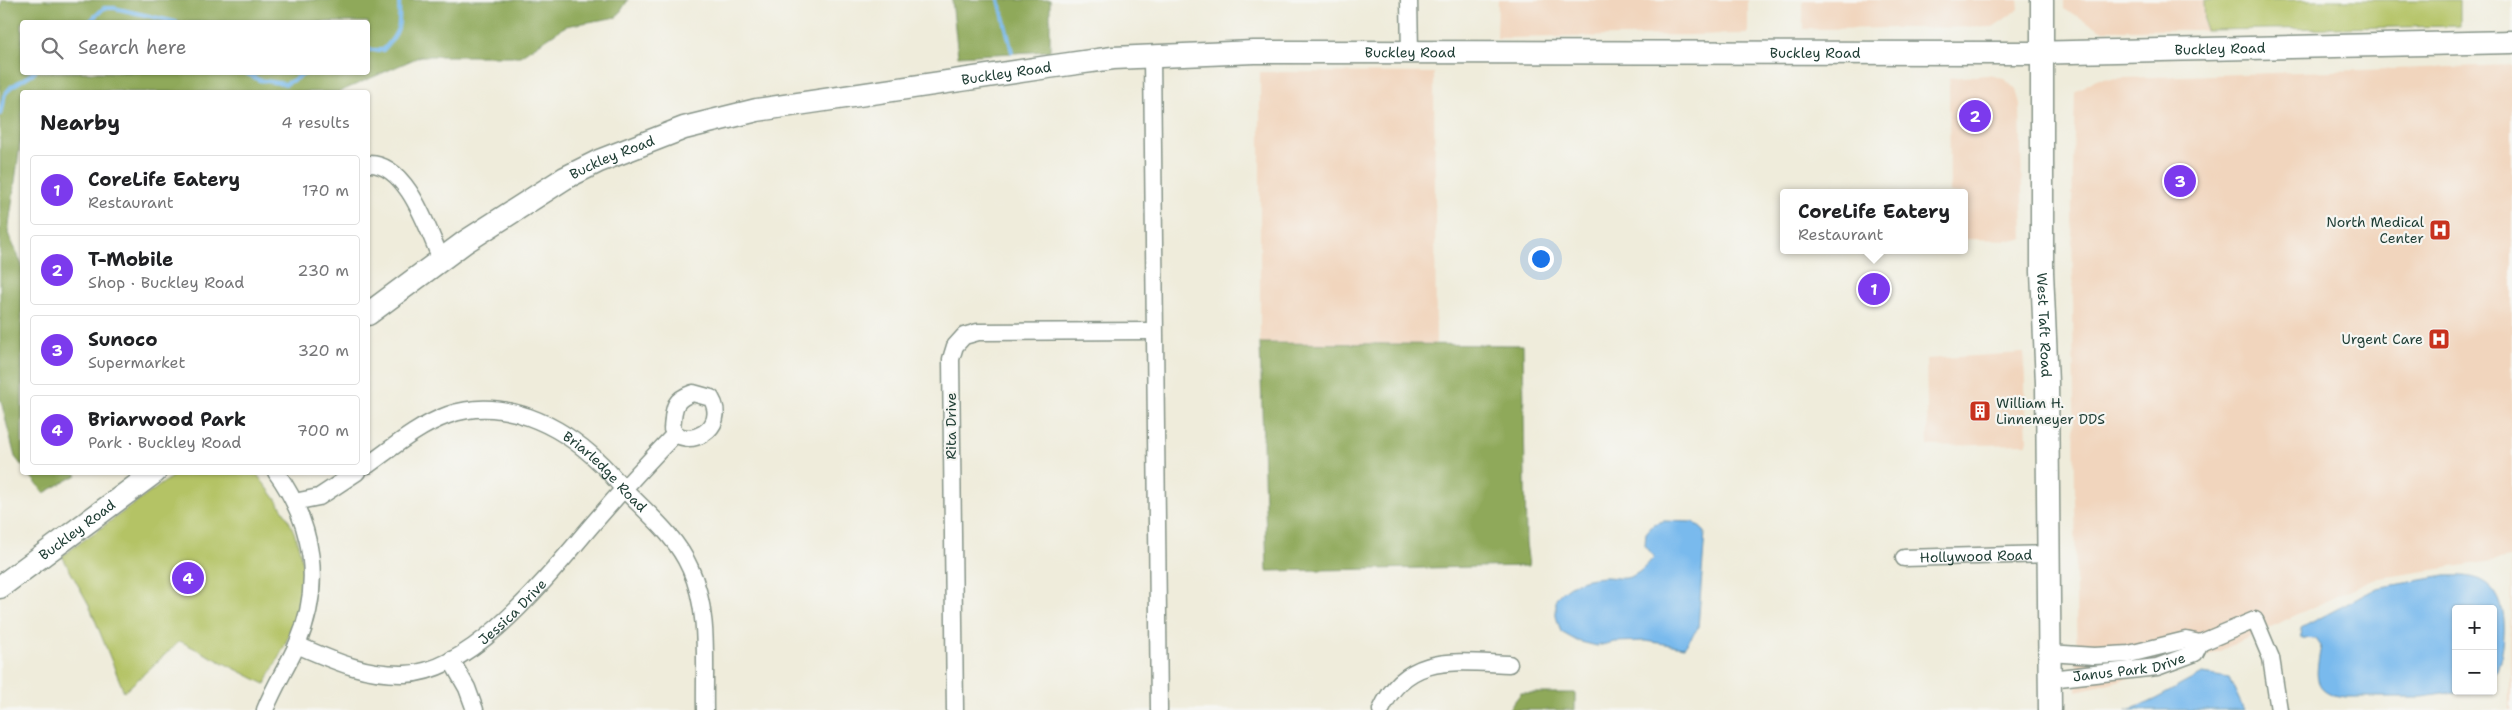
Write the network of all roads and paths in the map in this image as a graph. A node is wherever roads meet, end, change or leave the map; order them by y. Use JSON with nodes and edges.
{"nodes":[{"id":1,"x":1409,"y":0,"type":"edge"},
{"id":2,"x":2042,"y":0,"type":"edge"},
{"id":3,"x":2512,"y":42,"type":"edge"},
{"id":4,"x":1410,"y":52,"type":"junction"},
{"id":5,"x":2043,"y":53,"type":"junction"},
{"id":6,"x":1152,"y":56,"type":"junction"},
{"id":7,"x":370,"y":164,"type":"edge"},
{"id":8,"x":441,"y":259,"type":"junction"},
{"id":9,"x":370,"y":312,"type":"edge"},
{"id":10,"x":1154,"y":331,"type":"junction"},
{"id":11,"x":675,"y":434,"type":"dead end"},
{"id":12,"x":370,"y":464,"type":"edge"},
{"id":13,"x":150,"y":475,"type":"edge"},
{"id":14,"x":278,"y":475,"type":"edge"},
{"id":15,"x":352,"y":475,"type":"edge"},
{"id":16,"x":624,"y":488,"type":"junction"},
{"id":17,"x":294,"y":502,"type":"junction"},
{"id":18,"x":2049,"y":554,"type":"junction"},
{"id":19,"x":1904,"y":558,"type":"dead end"},
{"id":20,"x":0,"y":587,"type":"edge"},
{"id":21,"x":2200,"y":643,"type":"junction"},
{"id":22,"x":297,"y":645,"type":"junction"},
{"id":23,"x":2049,"y":653,"type":"junction"},
{"id":24,"x":451,"y":660,"type":"junction"},
{"id":25,"x":1509,"y":664,"type":"dead end"},
{"id":26,"x":2050,"y":679,"type":"junction"},
{"id":27,"x":265,"y":710,"type":"edge"},
{"id":28,"x":475,"y":710,"type":"edge"},
{"id":29,"x":705,"y":710,"type":"edge"},
{"id":30,"x":954,"y":710,"type":"edge"},
{"id":31,"x":1160,"y":710,"type":"edge"},
{"id":32,"x":1381,"y":710,"type":"edge"},
{"id":33,"x":2050,"y":710,"type":"edge"},
{"id":34,"x":2279,"y":710,"type":"edge"}],
"edges":[{"from":1,"to":4,"type":"street"},
{"from":2,"to":5,"type":"street","name":"West Taft Road"},
{"from":3,"to":5,"type":"street","name":"Buckley Road"},
{"from":4,"to":5,"type":"street","name":"Buckley Road"},
{"from":4,"to":6,"type":"street","name":"Buckley Road"},
{"from":5,"to":18,"type":"street","name":"West Taft Road"},
{"from":6,"to":8,"type":"street","name":"Buckley Road"},
{"from":6,"to":10,"type":"street"},
{"from":7,"to":8,"type":"street"},
{"from":8,"to":9,"type":"street","name":"Buckley Road"},
{"from":10,"to":30,"type":"street","name":"Rita Drive"},
{"from":10,"to":31,"type":"street"},
{"from":11,"to":16,"type":"street","name":"Jessica Drive"},
{"from":12,"to":16,"type":"street","name":"Briarledge Road"},
{"from":13,"to":20,"type":"street","name":"Buckley Road"},
{"from":14,"to":17,"type":"street"},
{"from":15,"to":17,"type":"street"},
{"from":16,"to":24,"type":"street","name":"Jessica Drive"},
{"from":16,"to":29,"type":"street","name":"Briarledge Road"},
{"from":17,"to":22,"type":"street"},
{"from":18,"to":19,"type":"street","name":"Hollywood Road"},
{"from":18,"to":23,"type":"street","name":"West Taft Road"},
{"from":21,"to":23,"type":"street","name":"Janus Park Drive"},
{"from":21,"to":26,"type":"street","name":"Janus Park Drive"},
{"from":21,"to":34,"type":"street","name":"Janus Park Drive"},
{"from":22,"to":24,"type":"street","name":"Jessica Drive"},
{"from":22,"to":27,"type":"street"},
{"from":23,"to":26,"type":"street","name":"West Taft Road"},
{"from":24,"to":28,"type":"street"},
{"from":25,"to":32,"type":"street"},
{"from":26,"to":33,"type":"street","name":"West Taft Road"}]}
